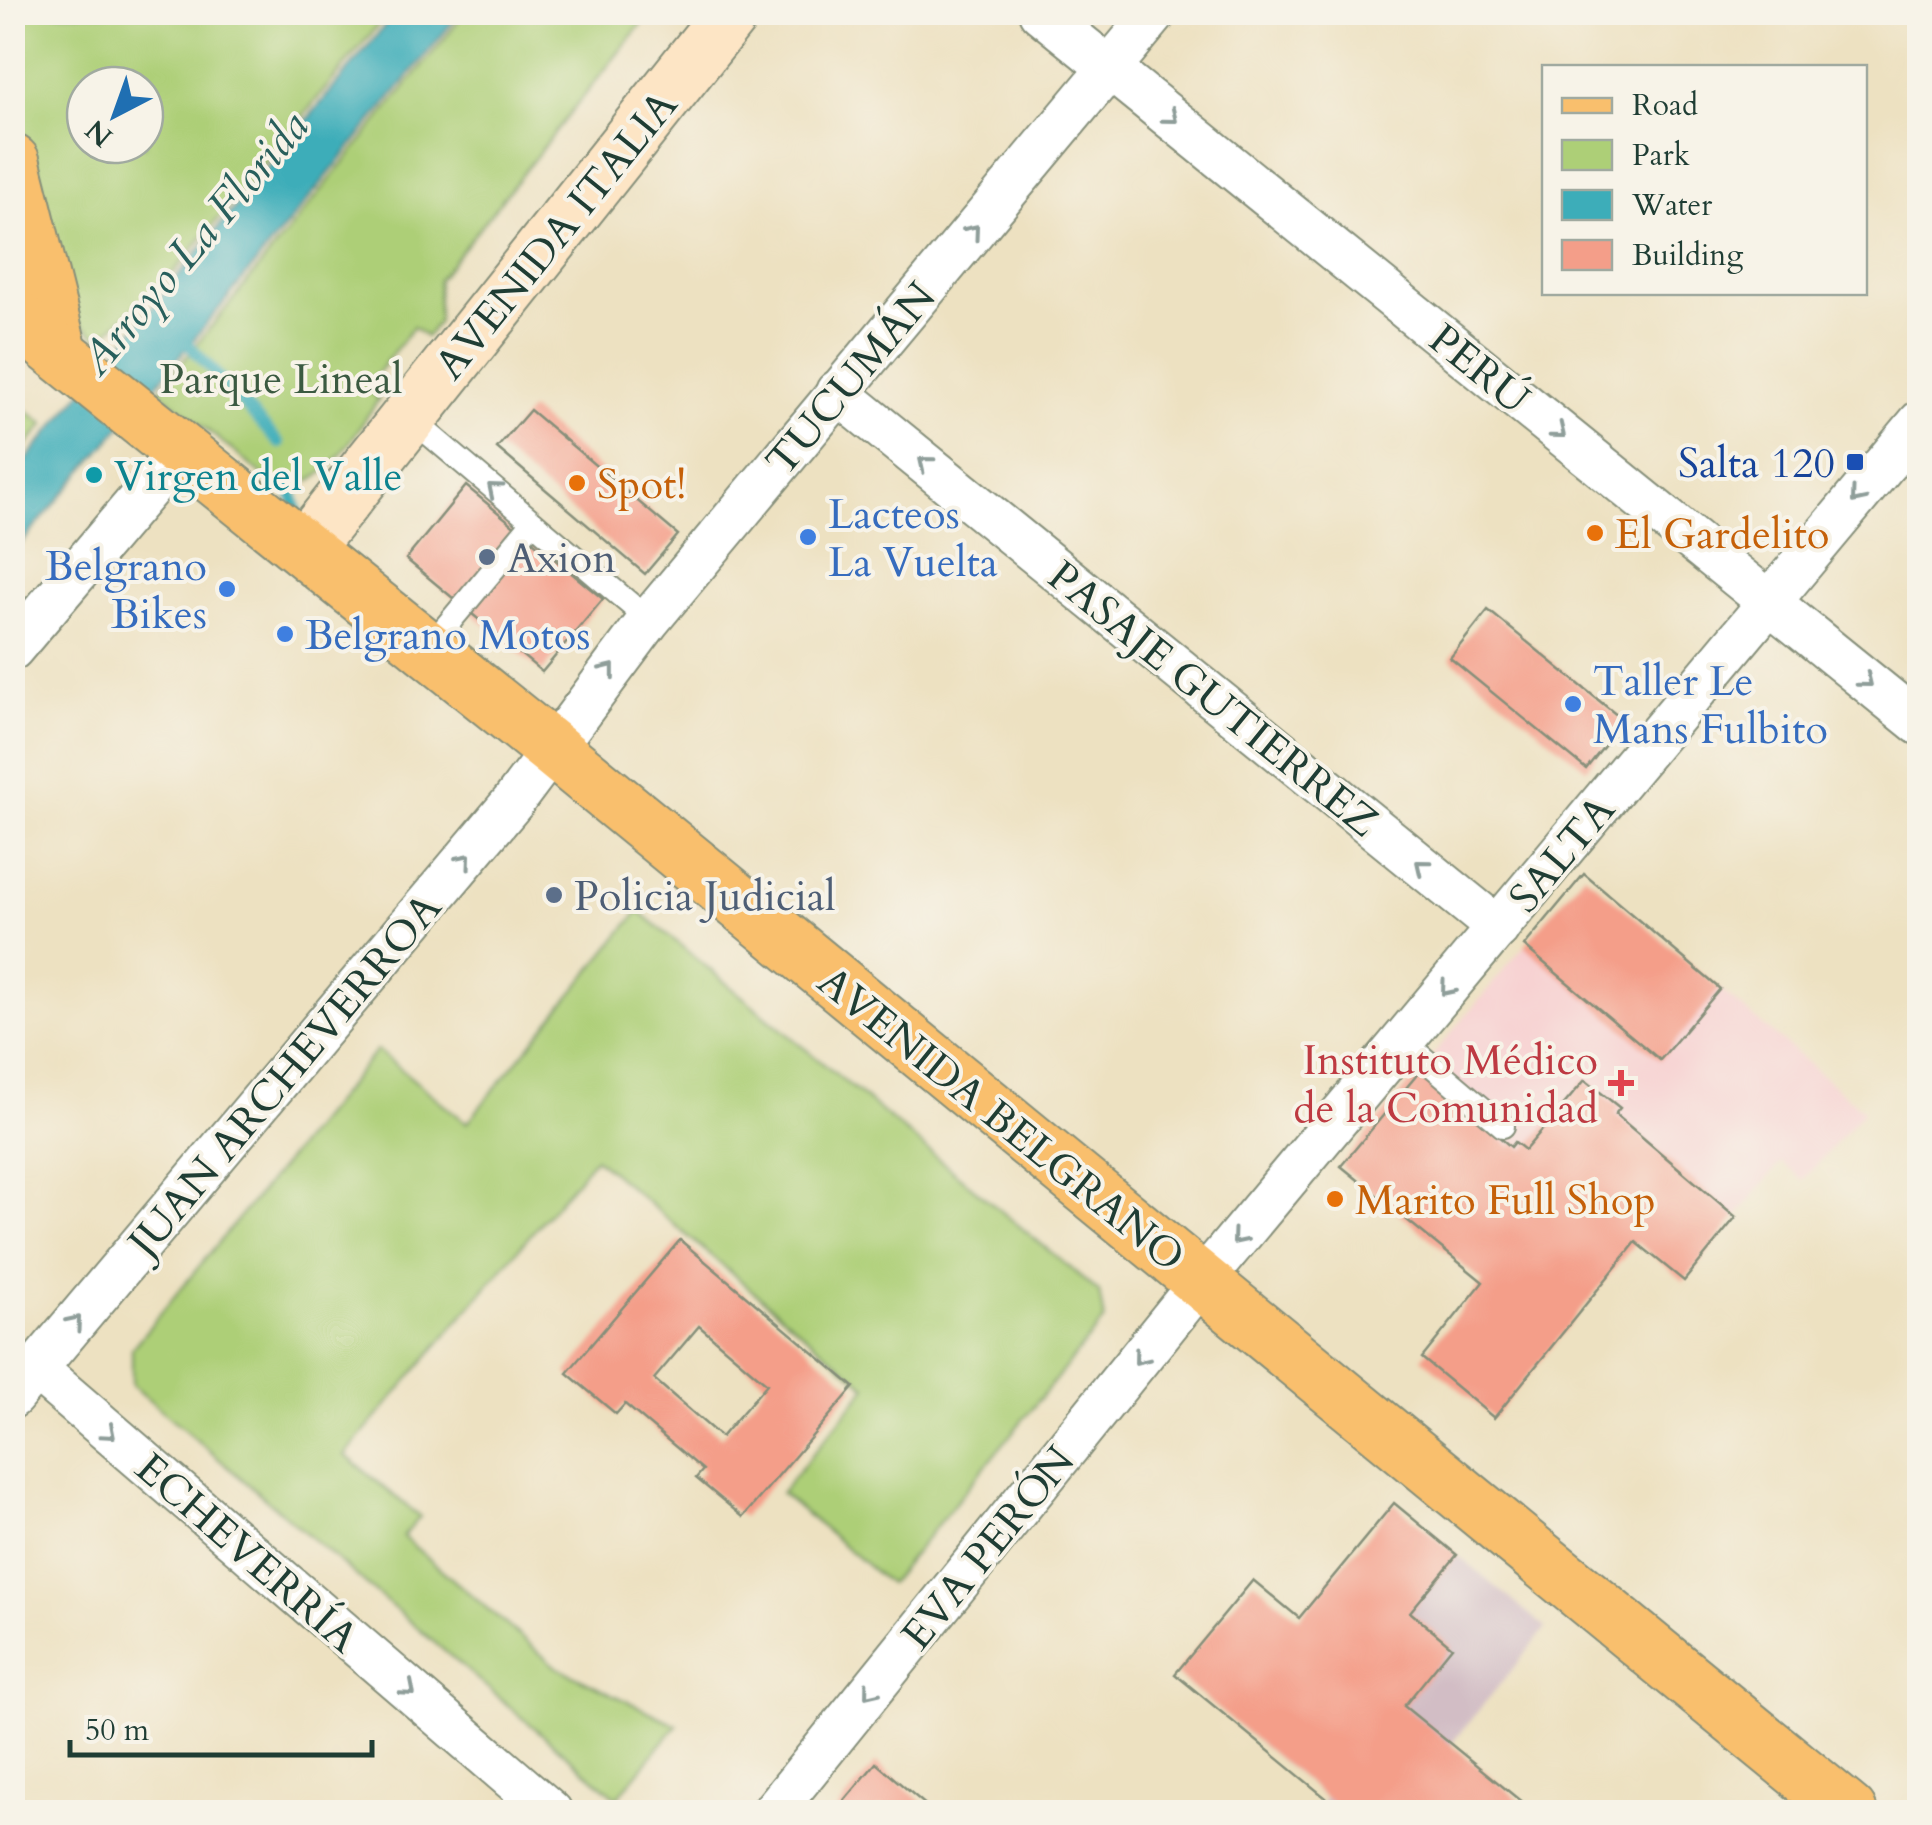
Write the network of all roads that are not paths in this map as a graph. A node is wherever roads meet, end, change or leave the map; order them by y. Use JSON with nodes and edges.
{"nodes":[{"id":1,"x":732,"y":12,"type":"edge"},
{"id":2,"x":1040,"y":12,"type":"edge"},
{"id":3,"x":1156,"y":12,"type":"edge"},
{"id":4,"x":1110,"y":68,"type":"junction"},
{"id":5,"x":12,"y":162,"type":"edge"},
{"id":6,"x":12,"y":315,"type":"edge"},
{"id":7,"x":60,"y":353,"type":"junction"},
{"id":8,"x":837,"y":392,"type":"junction"},
{"id":9,"x":409,"y":417,"type":"junction"},
{"id":10,"x":1920,"y":422,"type":"edge"},
{"id":11,"x":167,"y":439,"type":"junction"},
{"id":12,"x":533,"y":522,"type":"junction"},
{"id":13,"x":304,"y":548,"type":"junction"},
{"id":14,"x":1770,"y":602,"type":"junction"},
{"id":15,"x":649,"y":620,"type":"junction"},
{"id":16,"x":428,"y":648,"type":"junction"},
{"id":17,"x":12,"y":650,"type":"edge"},
{"id":18,"x":1920,"y":724,"type":"edge"},
{"id":19,"x":551,"y":748,"type":"junction"},
{"id":20,"x":1498,"y":928,"type":"junction"},
{"id":21,"x":1403,"y":1041,"type":"junction"},
{"id":22,"x":1503,"y":1126,"type":"dead end"},
{"id":23,"x":1202,"y":1282,"type":"junction"},
{"id":24,"x":24,"y":1383,"type":"edge"},
{"id":25,"x":551,"y":1812,"type":"edge"},
{"id":26,"x":772,"y":1812,"type":"edge"},
{"id":27,"x":1849,"y":1812,"type":"edge"}],
"edges":[{"from":1,"to":9,"type":"main road","name":"AVENIDA ITALIA"},
{"from":2,"to":4,"type":"street","name":"PERÚ"},
{"from":3,"to":4,"type":"street","name":"TUCUMÁN"},
{"from":8,"to":4,"type":"street","name":"TUCUMÁN","one_way":true},
{"from":4,"to":14,"type":"street","name":"PERÚ","one_way":true},
{"from":5,"to":7,"type":"main road"},
{"from":6,"to":7,"type":"main road","name":"AVENIDA BELGRANO"},
{"from":7,"to":11,"type":"main road","name":"AVENIDA BELGRANO"},
{"from":8,"to":15,"type":"street","name":"TUCUMÁN"},
{"from":20,"to":8,"type":"street","name":"PASAJE GUTIERREZ","one_way":true},
{"from":12,"to":9,"type":"lane","one_way":true},
{"from":9,"to":13,"type":"main road","name":"AVENIDA ITALIA"},
{"from":10,"to":14,"type":"street","name":"SALTA","one_way":true},
{"from":11,"to":13,"type":"main road","name":"AVENIDA BELGRANO"},
{"from":11,"to":17,"type":"street"},
{"from":12,"to":15,"type":"lane"},
{"from":12,"to":16,"type":"lane"},
{"from":13,"to":16,"type":"main road","name":"AVENIDA BELGRANO"},
{"from":14,"to":18,"type":"street","name":"PERÚ","one_way":true},
{"from":14,"to":20,"type":"street","name":"SALTA"},
{"from":19,"to":15,"type":"street","name":"TUCUMÁN","one_way":true},
{"from":16,"to":19,"type":"main road","name":"AVENIDA BELGRANO"},
{"from":19,"to":23,"type":"main road","name":"AVENIDA BELGRANO"},
{"from":24,"to":19,"type":"street","name":"JUAN ARCHEVERROA","one_way":true},
{"from":20,"to":21,"type":"street","name":"SALTA","one_way":true},
{"from":21,"to":22,"type":"lane"},
{"from":21,"to":23,"type":"street","name":"SALTA","one_way":true},
{"from":23,"to":26,"type":"street","name":"EVA PERÓN","one_way":true},
{"from":23,"to":27,"type":"main road","name":"AVENIDA BELGRANO"},
{"from":24,"to":25,"type":"street","name":"ECHEVERRÍA","one_way":true}]}
